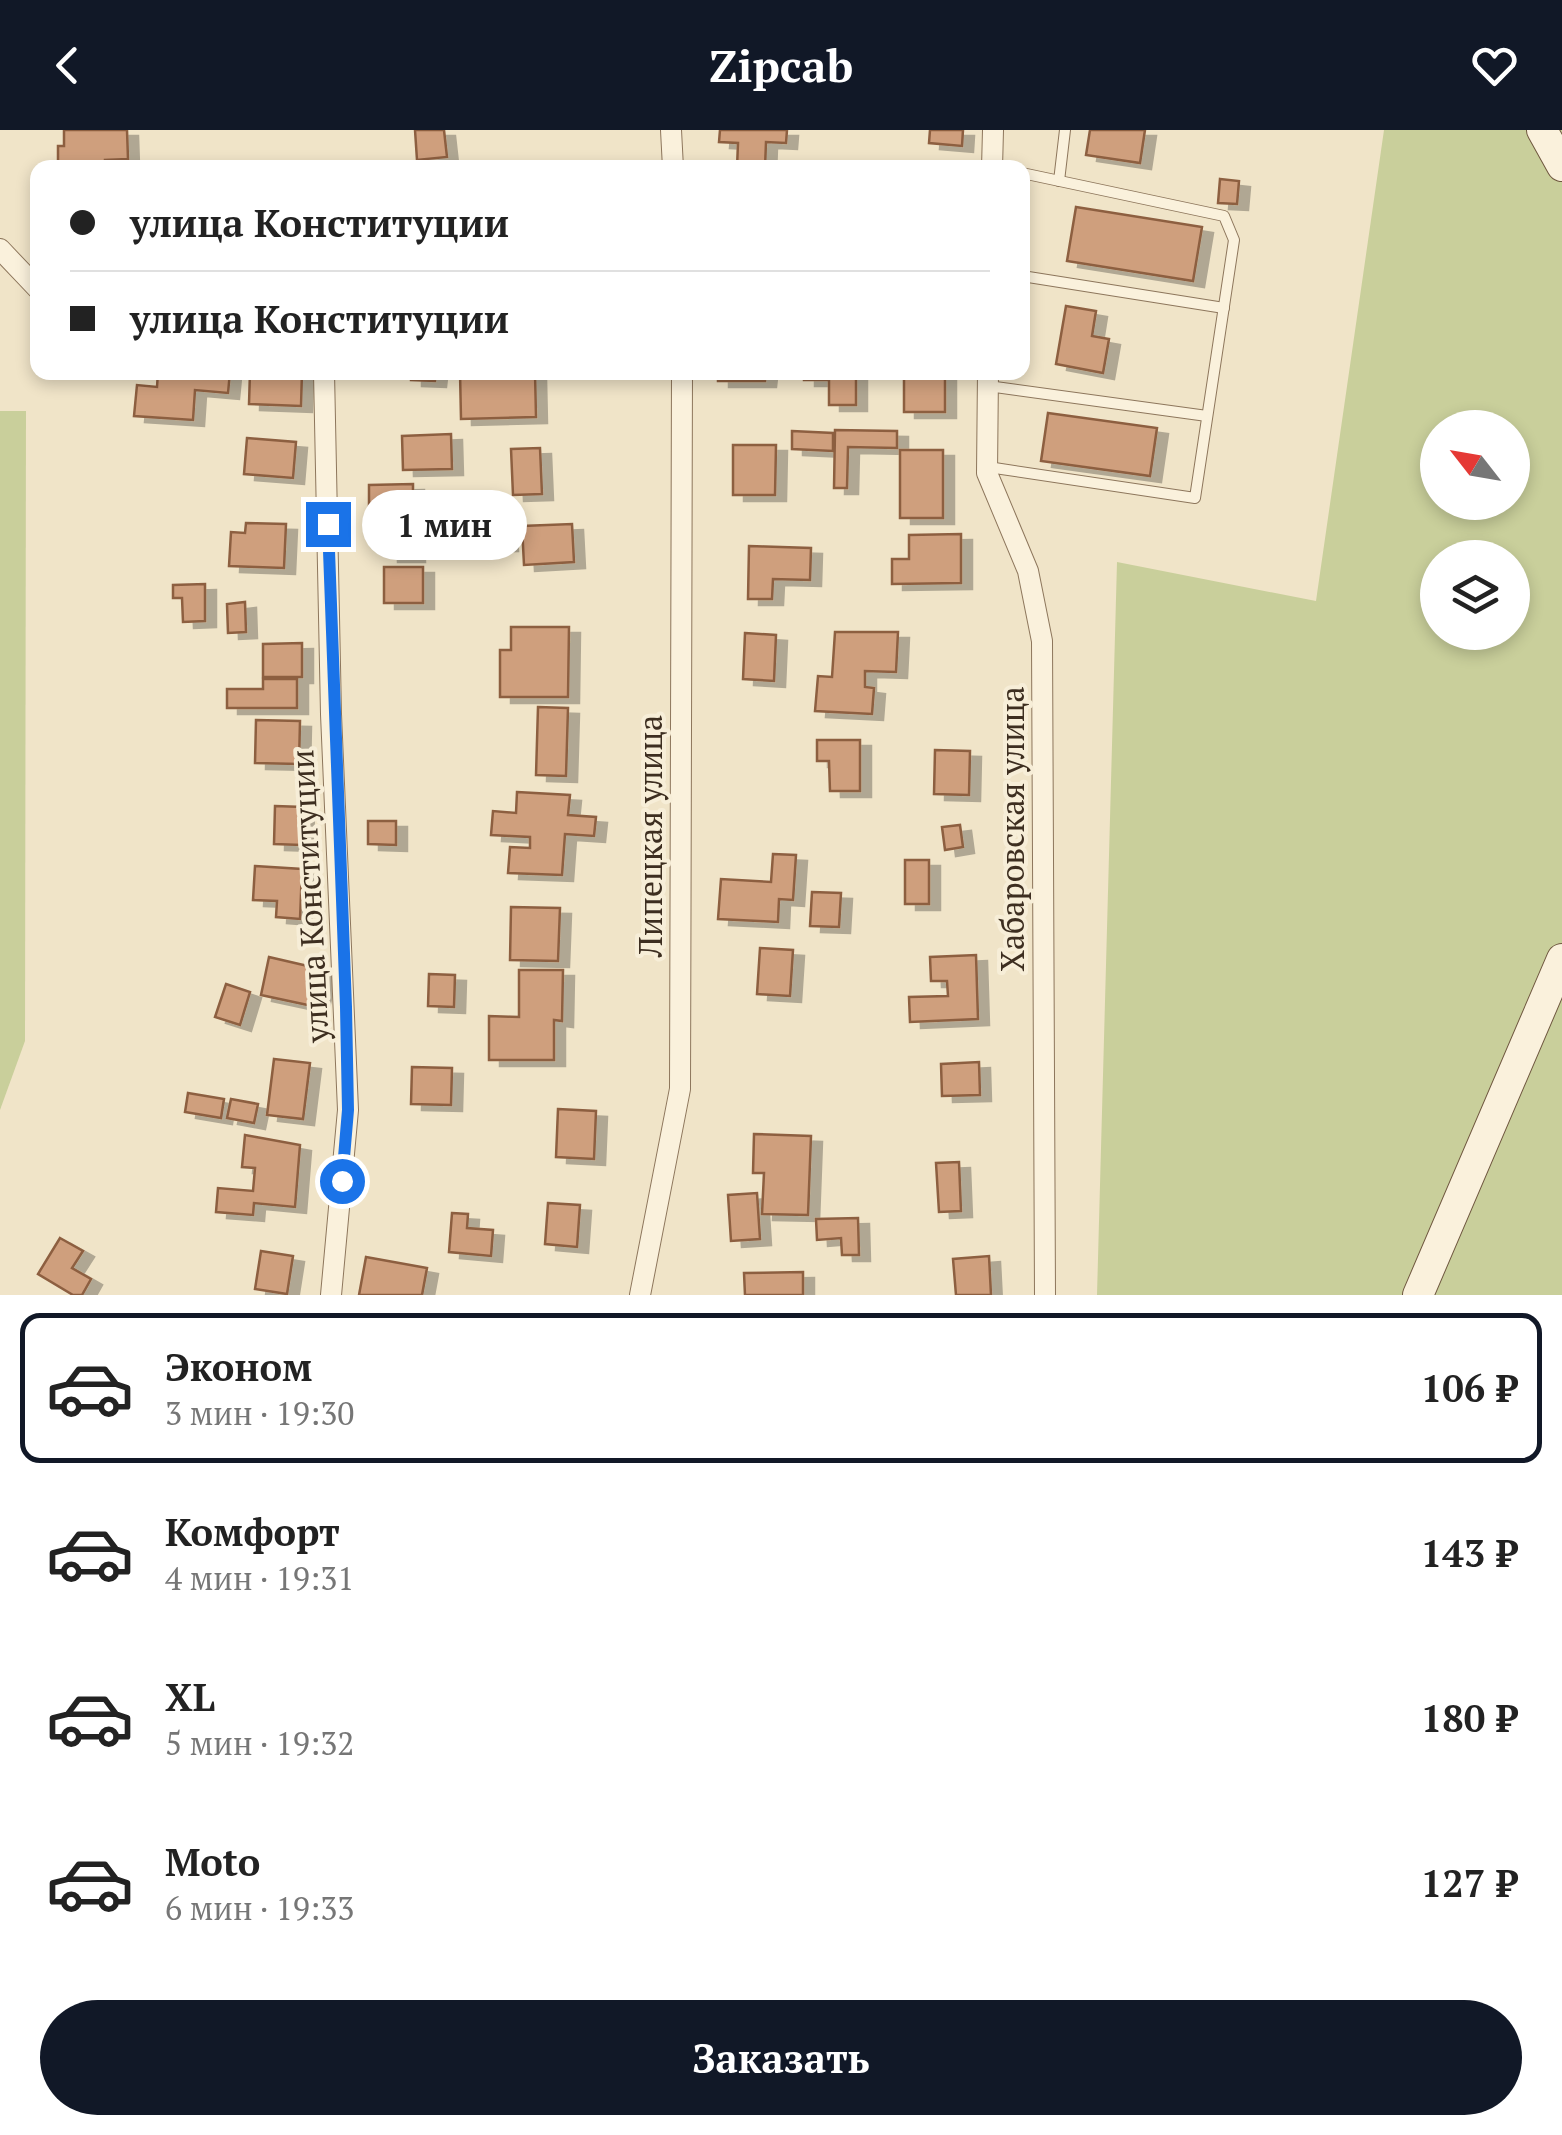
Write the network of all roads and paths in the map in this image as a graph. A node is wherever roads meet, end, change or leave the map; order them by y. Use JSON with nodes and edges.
{"nodes":[{"id":1,"x":671,"y":130,"type":"edge"},
{"id":2,"x":993,"y":130,"type":"edge"},
{"id":3,"x":1065,"y":130,"type":"edge"},
{"id":4,"x":1542,"y":130,"type":"edge"},
{"id":5,"x":673,"y":160,"type":"edge"},
{"id":6,"x":994,"y":160,"type":"edge"},
{"id":7,"x":1562,"y":166,"type":"edge"},
{"id":8,"x":1030,"y":175,"type":"edge"},
{"id":9,"x":1059,"y":181,"type":"junction"},
{"id":10,"x":0,"y":249,"type":"edge"},
{"id":11,"x":1030,"y":277,"type":"edge"},
{"id":12,"x":30,"y":281,"type":"edge"},
{"id":13,"x":1224,"y":308,"type":"junction"},
{"id":14,"x":324,"y":380,"type":"edge"},
{"id":15,"x":682,"y":380,"type":"edge"},
{"id":16,"x":988,"y":380,"type":"edge"},
{"id":17,"x":994,"y":380,"type":"edge"},
{"id":18,"x":1207,"y":416,"type":"junction"},
{"id":19,"x":988,"y":467,"type":"junction"},
{"id":20,"x":1562,"y":959,"type":"edge"},
{"id":21,"x":331,"y":1295,"type":"edge"},
{"id":22,"x":640,"y":1295,"type":"edge"},
{"id":23,"x":1044,"y":1295,"type":"edge"},
{"id":24,"x":1418,"y":1295,"type":"edge"}],
"edges":[{"from":1,"to":5,"type":"street"},
{"from":2,"to":6,"type":"street"},
{"from":3,"to":9,"type":"lane"},
{"from":4,"to":7,"type":"street"},
{"from":8,"to":9,"type":"lane"},
{"from":9,"to":13,"type":"lane"},
{"from":10,"to":12,"type":"street"},
{"from":11,"to":13,"type":"lane"},
{"from":13,"to":18,"type":"lane"},
{"from":14,"to":21,"type":"street","name":"улица Конституции"},
{"from":15,"to":22,"type":"street","name":"Липецкая улица"},
{"from":16,"to":19,"type":"street","name":"Хабаровская улица"},
{"from":17,"to":18,"type":"lane"},
{"from":18,"to":19,"type":"lane"},
{"from":19,"to":23,"type":"street","name":"Хабаровская улица"},
{"from":20,"to":24,"type":"street"}]}
